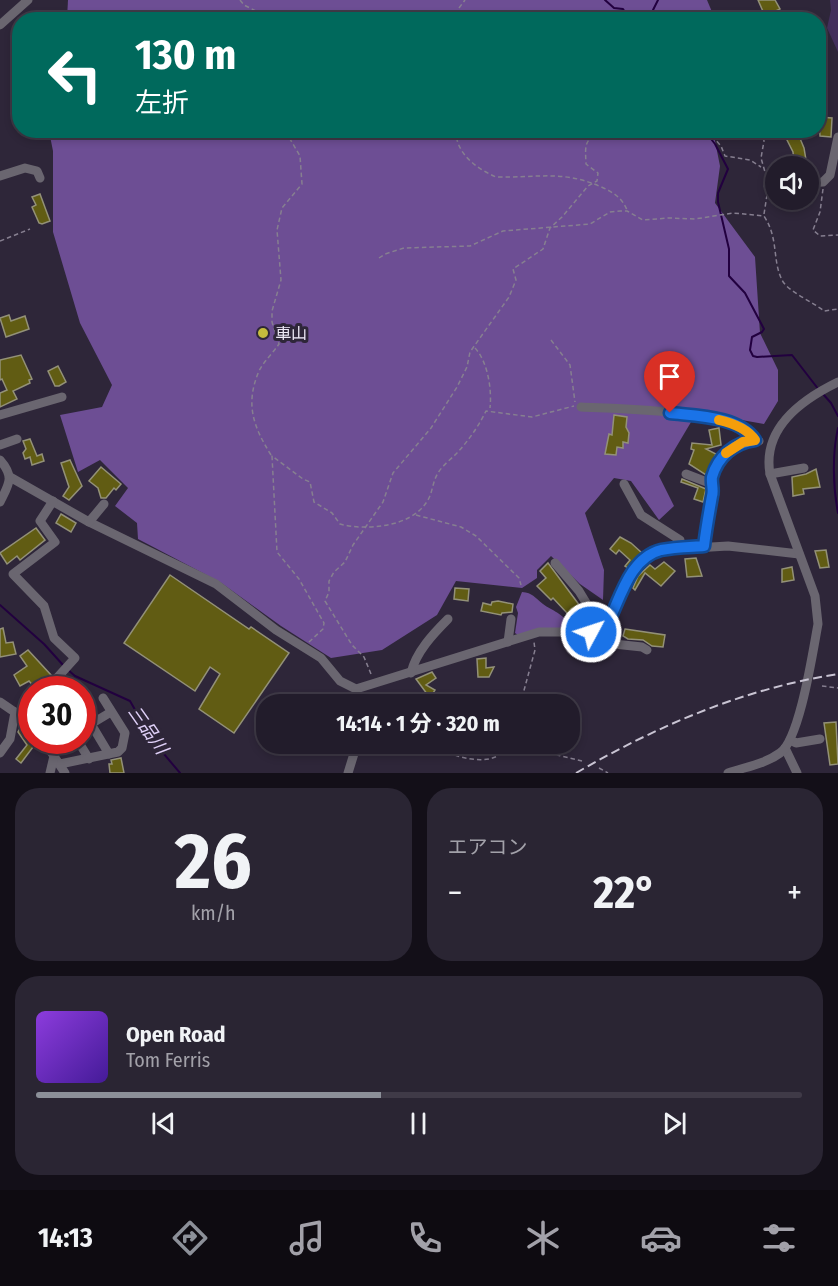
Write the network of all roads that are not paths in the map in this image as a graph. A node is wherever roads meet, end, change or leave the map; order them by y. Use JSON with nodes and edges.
{"nodes":[{"id":1,"x":28,"y":0,"type":"edge"},
{"id":2,"x":15,"y":12,"type":"edge"},
{"id":3,"x":12,"y":14,"type":"edge"},
{"id":4,"x":0,"y":25,"type":"edge"},
{"id":5,"x":838,"y":137,"type":"edge"},
{"id":6,"x":0,"y":176,"type":"edge"},
{"id":7,"x":40,"y":178,"type":"dead end"},
{"id":8,"x":819,"y":182,"type":"edge"},
{"id":9,"x":838,"y":382,"type":"edge"},
{"id":10,"x":62,"y":397,"type":"dead end"},
{"id":11,"x":578,"y":406,"type":"road end"},
{"id":12,"x":0,"y":414,"type":"edge"},
{"id":13,"x":17,"y":439,"type":"dead end"},
{"id":14,"x":755,"y":440,"type":"junction"},
{"id":15,"x":770,"y":443,"type":"junction"},
{"id":16,"x":0,"y":445,"type":"edge"},
{"id":17,"x":0,"y":460,"type":"edge"},
{"id":18,"x":804,"y":468,"type":"dead end"},
{"id":19,"x":686,"y":474,"type":"dead end"},
{"id":20,"x":770,"y":474,"type":"junction"},
{"id":21,"x":9,"y":477,"type":"junction"},
{"id":22,"x":624,"y":484,"type":"dead end"},
{"id":23,"x":712,"y":484,"type":"junction"},
{"id":24,"x":53,"y":501,"type":"junction"},
{"id":25,"x":0,"y":502,"type":"edge"},
{"id":26,"x":104,"y":504,"type":"dead end"},
{"id":27,"x":89,"y":522,"type":"junction"},
{"id":28,"x":704,"y":546,"type":"junction"},
{"id":29,"x":679,"y":548,"type":"junction"},
{"id":30,"x":799,"y":554,"type":"junction"},
{"id":31,"x":555,"y":564,"type":"dead end"},
{"id":32,"x":448,"y":619,"type":"dead end"},
{"id":33,"x":511,"y":619,"type":"dead end"},
{"id":34,"x":602,"y":629,"type":"junction"},
{"id":35,"x":508,"y":642,"type":"junction"},
{"id":36,"x":646,"y":650,"type":"dead end"},
{"id":37,"x":411,"y":673,"type":"junction"},
{"id":38,"x":59,"y":676,"type":"edge"},
{"id":39,"x":354,"y":694,"type":"edge"},
{"id":40,"x":363,"y":694,"type":"edge"},
{"id":41,"x":103,"y":698,"type":"dead end"},
{"id":42,"x":0,"y":702,"type":"edge"},
{"id":43,"x":111,"y":712,"type":"junction"},
{"id":44,"x":18,"y":714,"type":"edge"},
{"id":45,"x":18,"y":718,"type":"edge"},
{"id":46,"x":96,"y":718,"type":"edge"},
{"id":47,"x":96,"y":734,"type":"edge"},
{"id":48,"x":820,"y":739,"type":"dead end"},
{"id":49,"x":788,"y":744,"type":"junction"},
{"id":50,"x":0,"y":753,"type":"edge"},
{"id":51,"x":53,"y":754,"type":"edge"},
{"id":52,"x":86,"y":754,"type":"edge"},
{"id":53,"x":109,"y":754,"type":"junction"},
{"id":54,"x":354,"y":754,"type":"edge"},
{"id":55,"x":89,"y":759,"type":"junction"},
{"id":56,"x":57,"y":760,"type":"junction"},
{"id":57,"x":758,"y":768,"type":"edge"},
{"id":58,"x":50,"y":773,"type":"edge"},
{"id":59,"x":65,"y":773,"type":"edge"},
{"id":60,"x":348,"y":773,"type":"edge"},
{"id":61,"x":728,"y":773,"type":"edge"},
{"id":62,"x":797,"y":773,"type":"edge"}],
"edges":[{"from":1,"to":2,"type":"street"},
{"from":3,"to":4,"type":"street"},
{"from":5,"to":8,"type":"street"},
{"from":6,"to":7,"type":"street"},
{"from":9,"to":15,"type":"street"},
{"from":10,"to":12,"type":"street"},
{"from":11,"to":14,"type":"street"},
{"from":13,"to":16,"type":"street"},
{"from":14,"to":15,"type":"street"},
{"from":14,"to":23,"type":"street"},
{"from":15,"to":20,"type":"street"},
{"from":17,"to":21,"type":"street"},
{"from":18,"to":20,"type":"street"},
{"from":19,"to":23,"type":"street"},
{"from":20,"to":30,"type":"street"},
{"from":21,"to":24,"type":"street"},
{"from":21,"to":25,"type":"street"},
{"from":22,"to":29,"type":"street"},
{"from":23,"to":28,"type":"street"},
{"from":24,"to":27,"type":"street"},
{"from":24,"to":38,"type":"street"},
{"from":26,"to":27,"type":"street"},
{"from":27,"to":39,"type":"street"},
{"from":28,"to":29,"type":"street"},
{"from":28,"to":30,"type":"street"},
{"from":29,"to":34,"type":"street"},
{"from":30,"to":49,"type":"street"},
{"from":31,"to":34,"type":"street"},
{"from":32,"to":37,"type":"street"},
{"from":33,"to":35,"type":"street"},
{"from":34,"to":35,"type":"street"},
{"from":34,"to":36,"type":"street"},
{"from":35,"to":37,"type":"street"},
{"from":37,"to":40,"type":"street"},
{"from":41,"to":43,"type":"street"},
{"from":42,"to":44,"type":"street"},
{"from":43,"to":46,"type":"street"},
{"from":43,"to":53,"type":"street"},
{"from":45,"to":50,"type":"street"},
{"from":47,"to":53,"type":"street"},
{"from":48,"to":49,"type":"street"},
{"from":49,"to":57,"type":"street"},
{"from":49,"to":62,"type":"street"},
{"from":51,"to":56,"type":"street"},
{"from":52,"to":55,"type":"street"},
{"from":53,"to":55,"type":"street"},
{"from":54,"to":60,"type":"street"},
{"from":55,"to":56,"type":"street"},
{"from":56,"to":58,"type":"street"},
{"from":56,"to":59,"type":"street"},
{"from":57,"to":61,"type":"street"}]}
